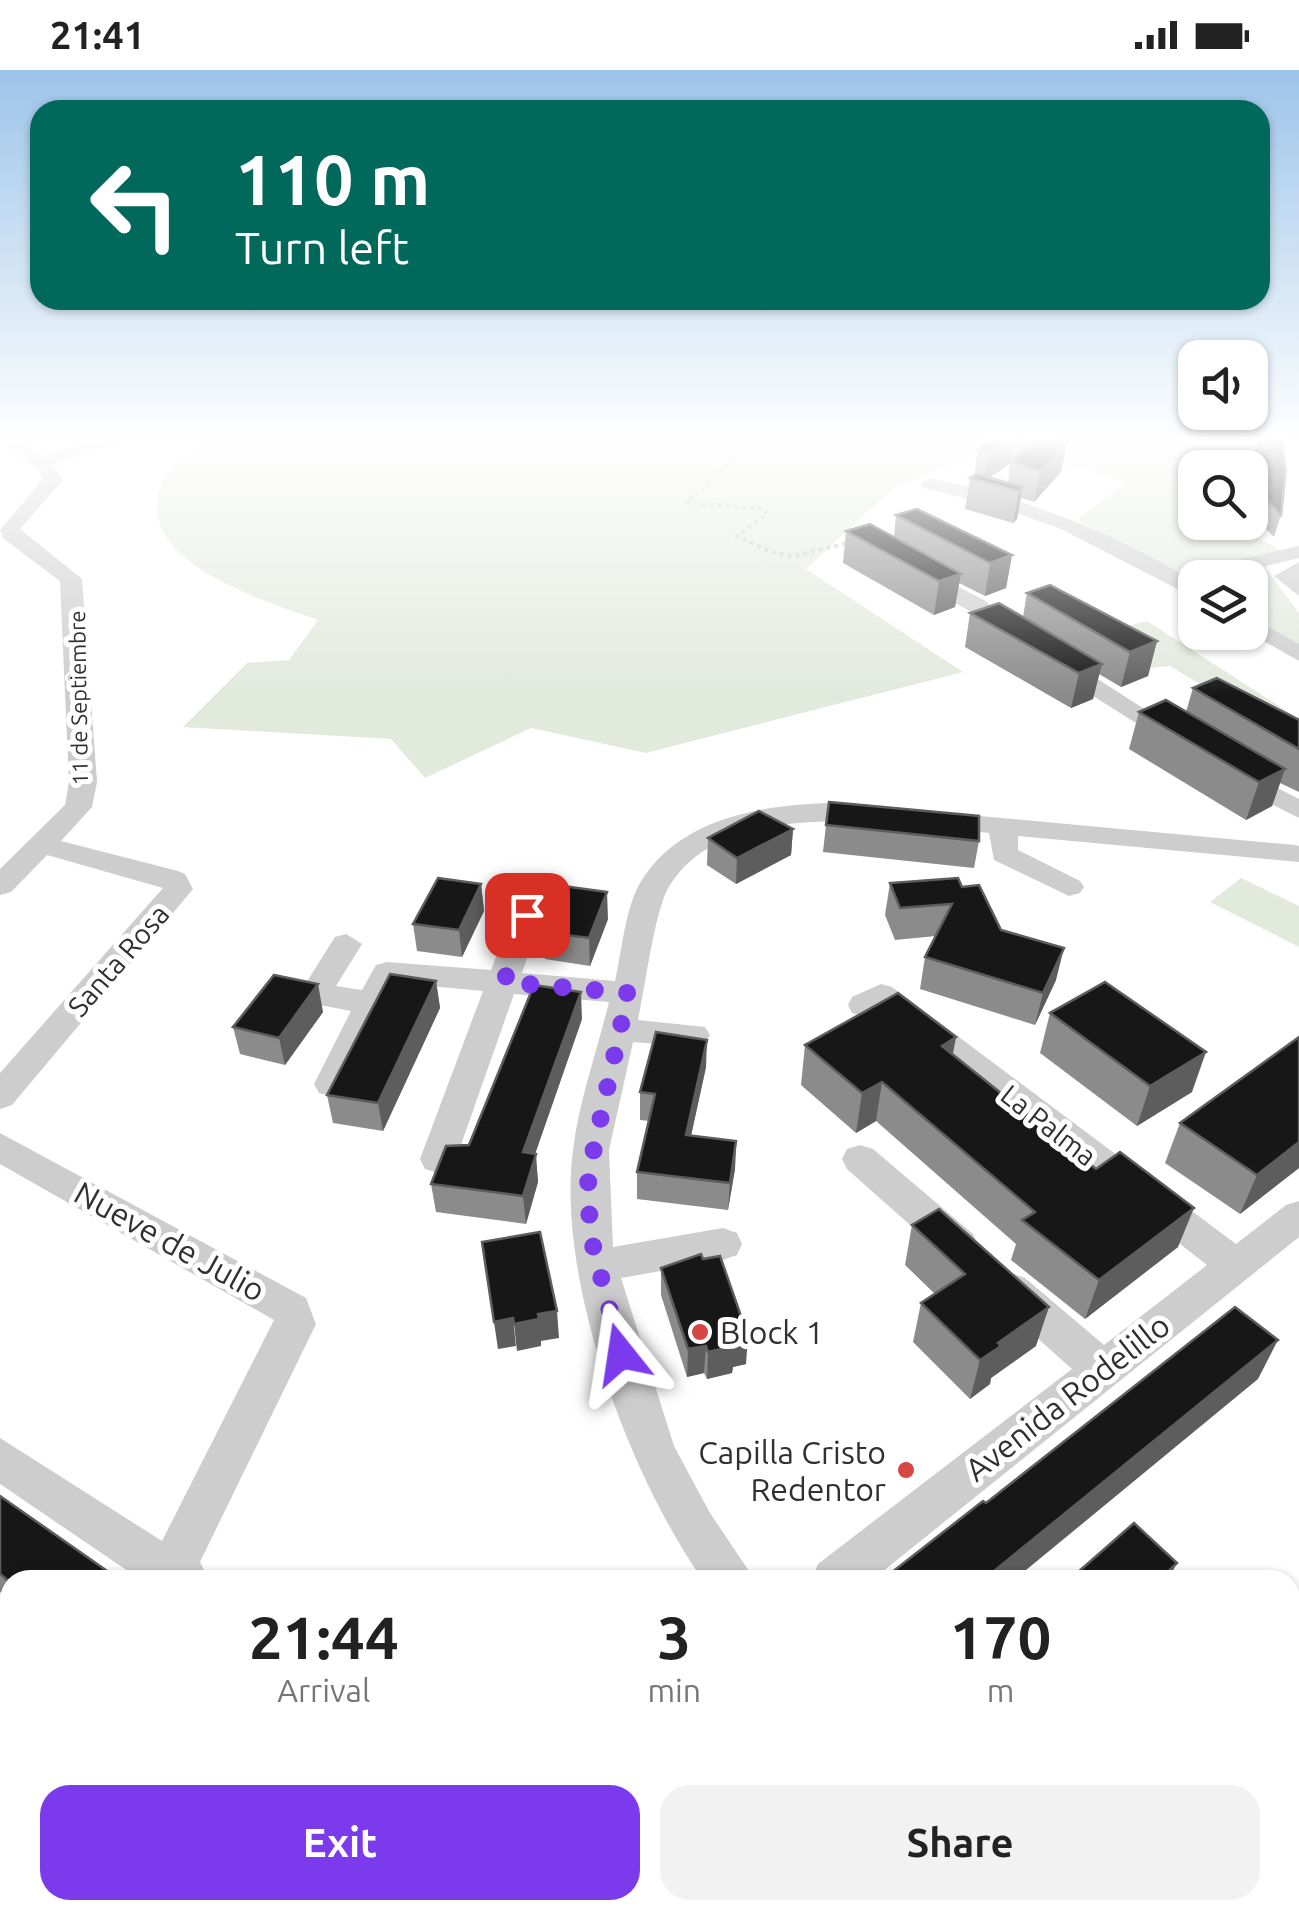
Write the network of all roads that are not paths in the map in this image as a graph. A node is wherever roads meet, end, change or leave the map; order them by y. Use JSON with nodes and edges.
{"nodes":[{"id":1,"x":10,"y":522,"type":"edge"},
{"id":2,"x":1071,"y":522,"type":"edge"},
{"id":3,"x":870,"y":546,"type":"edge"},
{"id":4,"x":1299,"y":552,"type":"edge"},
{"id":5,"x":1268,"y":561,"type":"edge"},
{"id":6,"x":1299,"y":568,"type":"edge"},
{"id":7,"x":1178,"y":581,"type":"edge"},
{"id":8,"x":1299,"y":589,"type":"edge"},
{"id":9,"x":1268,"y":632,"type":"edge"},
{"id":10,"x":1299,"y":654,"type":"edge"},
{"id":11,"x":1295,"y":809,"type":"edge"},
{"id":12,"x":1003,"y":827,"type":"junction"},
{"id":13,"x":43,"y":846,"type":"junction"},
{"id":14,"x":1297,"y":858,"type":"edge"},
{"id":15,"x":0,"y":886,"type":"edge"},
{"id":16,"x":1069,"y":886,"type":"dead end"},
{"id":17,"x":527,"y":915,"type":"dead end"},
{"id":18,"x":346,"y":944,"type":"dead end"},
{"id":19,"x":504,"y":982,"type":"junction"},
{"id":20,"x":628,"y":993,"type":"junction"},
{"id":21,"x":372,"y":1003,"type":"junction"},
{"id":22,"x":864,"y":1005,"type":"dead end"},
{"id":23,"x":620,"y":1030,"type":"junction"},
{"id":24,"x":693,"y":1034,"type":"edge"},
{"id":25,"x":330,"y":1084,"type":"edge"},
{"id":26,"x":0,"y":1096,"type":"edge"},
{"id":27,"x":0,"y":1147,"type":"edge"},
{"id":28,"x":438,"y":1159,"type":"edge"},
{"id":29,"x":860,"y":1159,"type":"dead end"},
{"id":30,"x":1299,"y":1216,"type":"edge"},
{"id":31,"x":723,"y":1244,"type":"dead end"},
{"id":32,"x":1235,"y":1265,"type":"junction"},
{"id":33,"x":597,"y":1266,"type":"junction"},
{"id":34,"x":1102,"y":1369,"type":"junction"},
{"id":35,"x":0,"y":1458,"type":"edge"},
{"id":36,"x":168,"y":1570,"type":"edge"},
{"id":37,"x":180,"y":1570,"type":"edge"},
{"id":38,"x":724,"y":1570,"type":"edge"},
{"id":39,"x":848,"y":1570,"type":"edge"}],
"edges":[{"from":1,"to":13,"type":"street","name":"11 de Septiembre"},
{"from":2,"to":7,"type":"street"},
{"from":3,"to":11,"type":"street"},
{"from":4,"to":5,"type":"street"},
{"from":6,"to":8,"type":"street"},
{"from":9,"to":10,"type":"street"},
{"from":11,"to":14,"type":"street"},
{"from":12,"to":14,"type":"street"},
{"from":12,"to":16,"type":"street"},
{"from":12,"to":20,"type":"street"},
{"from":13,"to":15,"type":"street","name":"11 de Septiembre"},
{"from":13,"to":26,"type":"street","name":"Santa Rosa"},
{"from":17,"to":19,"type":"street"},
{"from":18,"to":21,"type":"street"},
{"from":19,"to":20,"type":"street"},
{"from":19,"to":21,"type":"street"},
{"from":19,"to":28,"type":"street"},
{"from":20,"to":23,"type":"street"},
{"from":21,"to":25,"type":"street"},
{"from":22,"to":32,"type":"street","name":"La Palma"},
{"from":23,"to":24,"type":"street"},
{"from":23,"to":33,"type":"street"},
{"from":27,"to":37,"type":"street","name":"Nueve de Julio"},
{"from":29,"to":34,"type":"street"},
{"from":30,"to":32,"type":"street","name":"Avenida Rodelillo"},
{"from":31,"to":33,"type":"street"},
{"from":32,"to":34,"type":"street","name":"Avenida Rodelillo"},
{"from":33,"to":38,"type":"street"},
{"from":34,"to":39,"type":"street","name":"Avenida Rodelillo"},
{"from":35,"to":36,"type":"street"}]}
